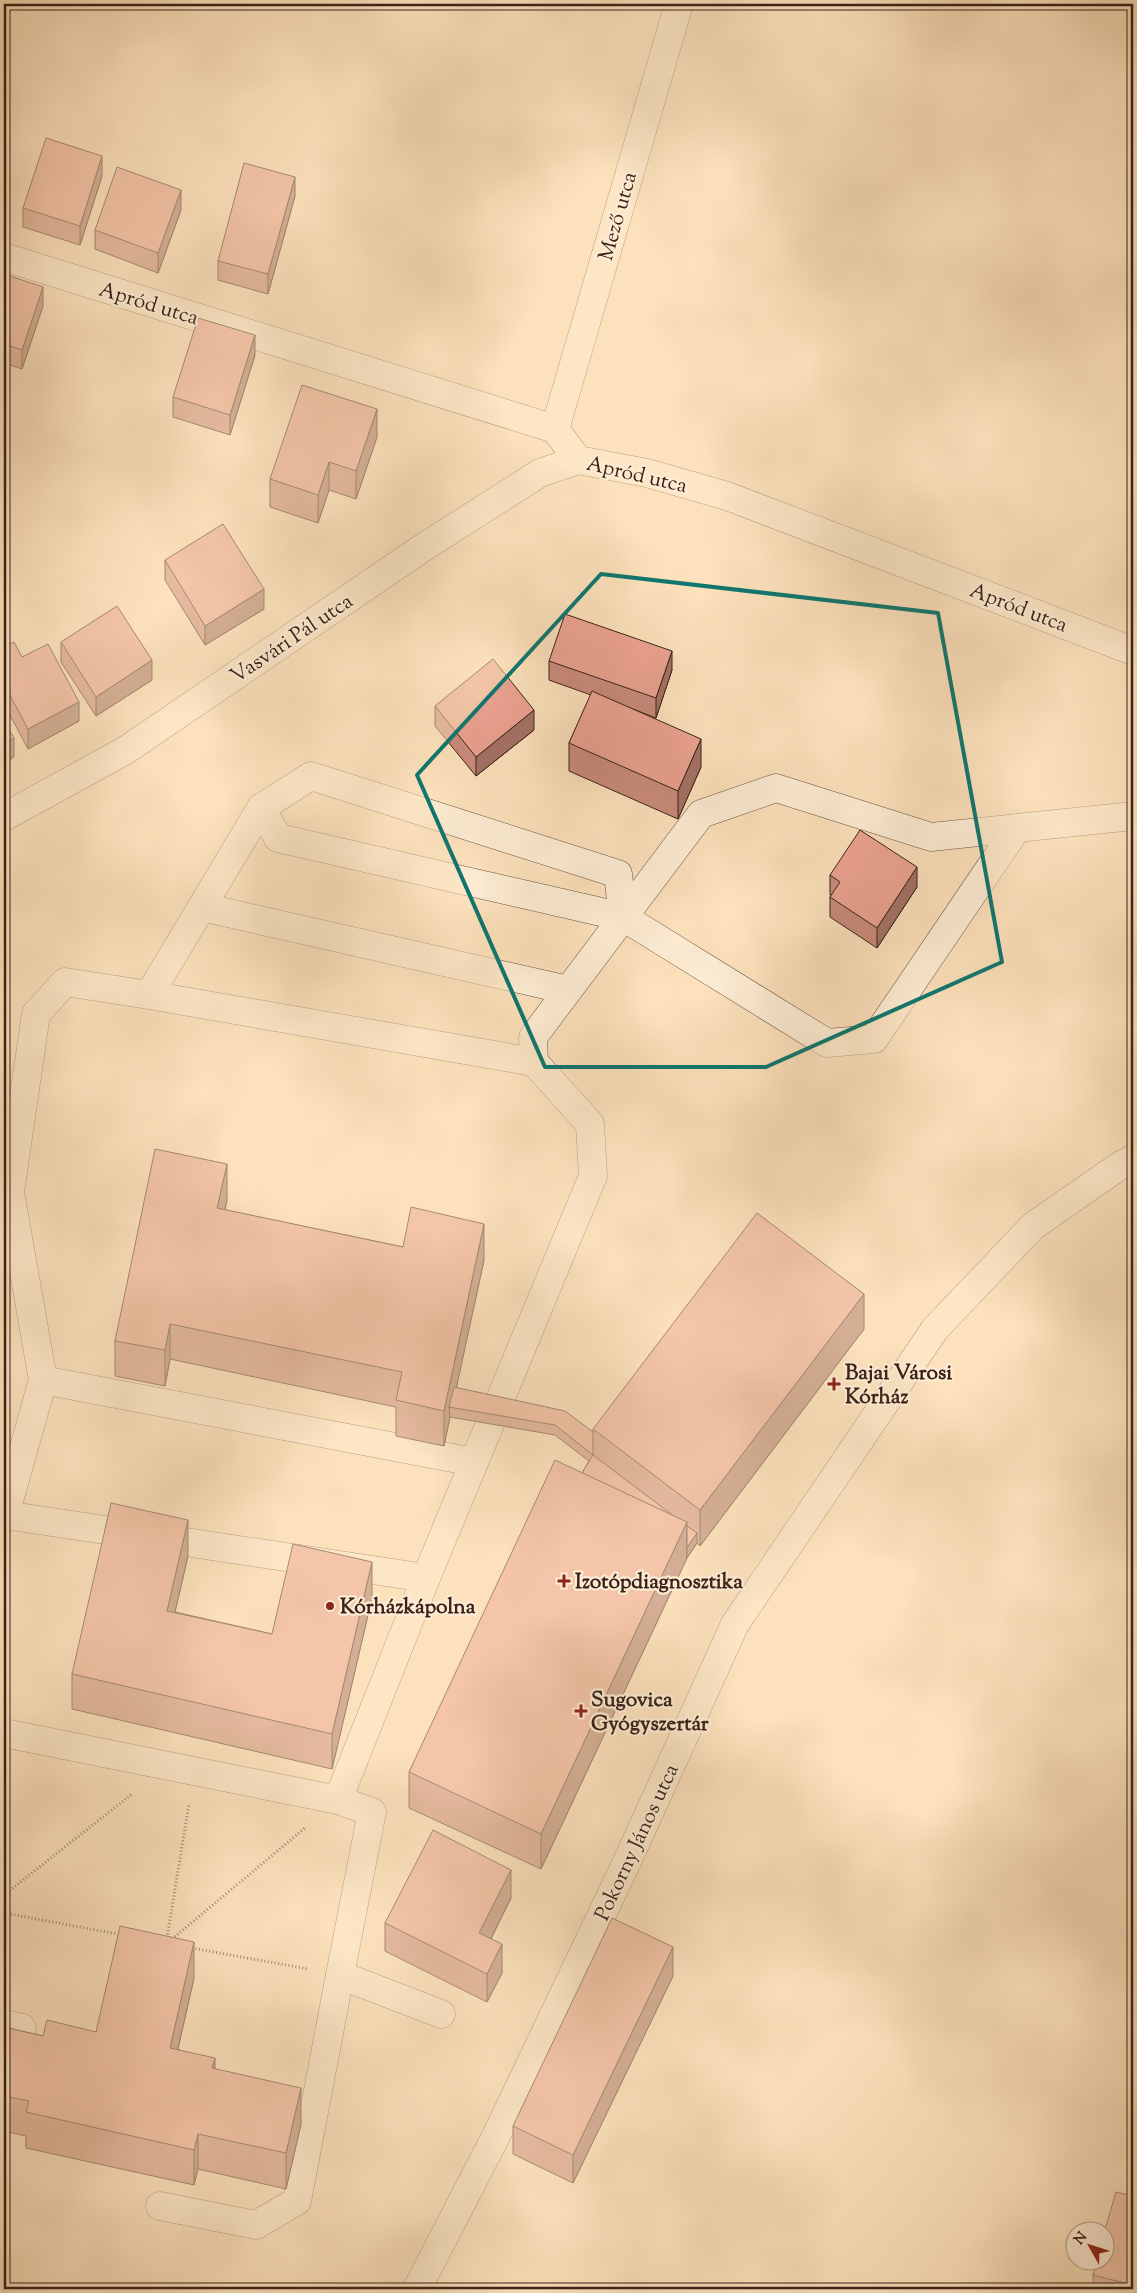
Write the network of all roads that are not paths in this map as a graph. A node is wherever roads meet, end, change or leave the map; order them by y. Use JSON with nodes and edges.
{"nodes":[{"id":1,"x":679,"y":4,"type":"edge"},
{"id":2,"x":4,"y":257,"type":"edge"},
{"id":3,"x":555,"y":429,"type":"junction"},
{"id":4,"x":578,"y":460,"type":"junction"},
{"id":5,"x":1133,"y":651,"type":"edge"},
{"id":6,"x":261,"y":808,"type":"junction"},
{"id":7,"x":1133,"y":816,"type":"edge"},
{"id":8,"x":4,"y":817,"type":"edge"},
{"id":9,"x":1016,"y":828,"type":"junction"},
{"id":10,"x":202,"y":907,"type":"junction"},
{"id":11,"x":623,"y":917,"type":"junction"},
{"id":12,"x":568,"y":990,"type":"junction"},
{"id":13,"x":149,"y":995,"type":"junction"},
{"id":14,"x":534,"y":1062,"type":"junction"},
{"id":15,"x":1133,"y":1159,"type":"edge"},
{"id":16,"x":43,"y":1380,"type":"junction"},
{"id":17,"x":474,"y":1462,"type":"junction"},
{"id":18,"x":4,"y":1517,"type":"edge"},
{"id":19,"x":426,"y":1578,"type":"junction"},
{"id":20,"x":4,"y":1732,"type":"edge"},
{"id":21,"x":338,"y":1800,"type":"junction"},
{"id":22,"x":340,"y":1975,"type":"junction"},
{"id":23,"x":441,"y":2014,"type":"dead end"},
{"id":24,"x":160,"y":2206,"type":"dead end"},
{"id":25,"x":417,"y":2289,"type":"edge"}],
"edges":[{"from":1,"to":3,"type":"street","name":"Mező utca"},
{"from":2,"to":3,"type":"street","name":"Apród utca"},
{"from":3,"to":4,"type":"street","name":"Apród utca"},
{"from":4,"to":5,"type":"street","name":"Apród utca"},
{"from":4,"to":8,"type":"street","name":"Vasvári Pál utca"},
{"from":6,"to":10,"type":"street"},
{"from":6,"to":11,"type":"street"},
{"from":6,"to":11,"type":"street"},
{"from":7,"to":9,"type":"street"},
{"from":9,"to":11,"type":"street"},
{"from":9,"to":11,"type":"street"},
{"from":10,"to":12,"type":"street"},
{"from":10,"to":13,"type":"street"},
{"from":11,"to":12,"type":"street"},
{"from":12,"to":14,"type":"street"},
{"from":13,"to":14,"type":"street"},
{"from":13,"to":16,"type":"street"},
{"from":14,"to":17,"type":"street"},
{"from":15,"to":25,"type":"street","name":"Pokorny János utca"},
{"from":16,"to":17,"type":"street"},
{"from":16,"to":18,"type":"street"},
{"from":17,"to":19,"type":"street"},
{"from":18,"to":19,"type":"street"},
{"from":19,"to":21,"type":"street"},
{"from":20,"to":21,"type":"street"},
{"from":21,"to":22,"type":"street"},
{"from":22,"to":23,"type":"street"},
{"from":22,"to":24,"type":"street"}]}
